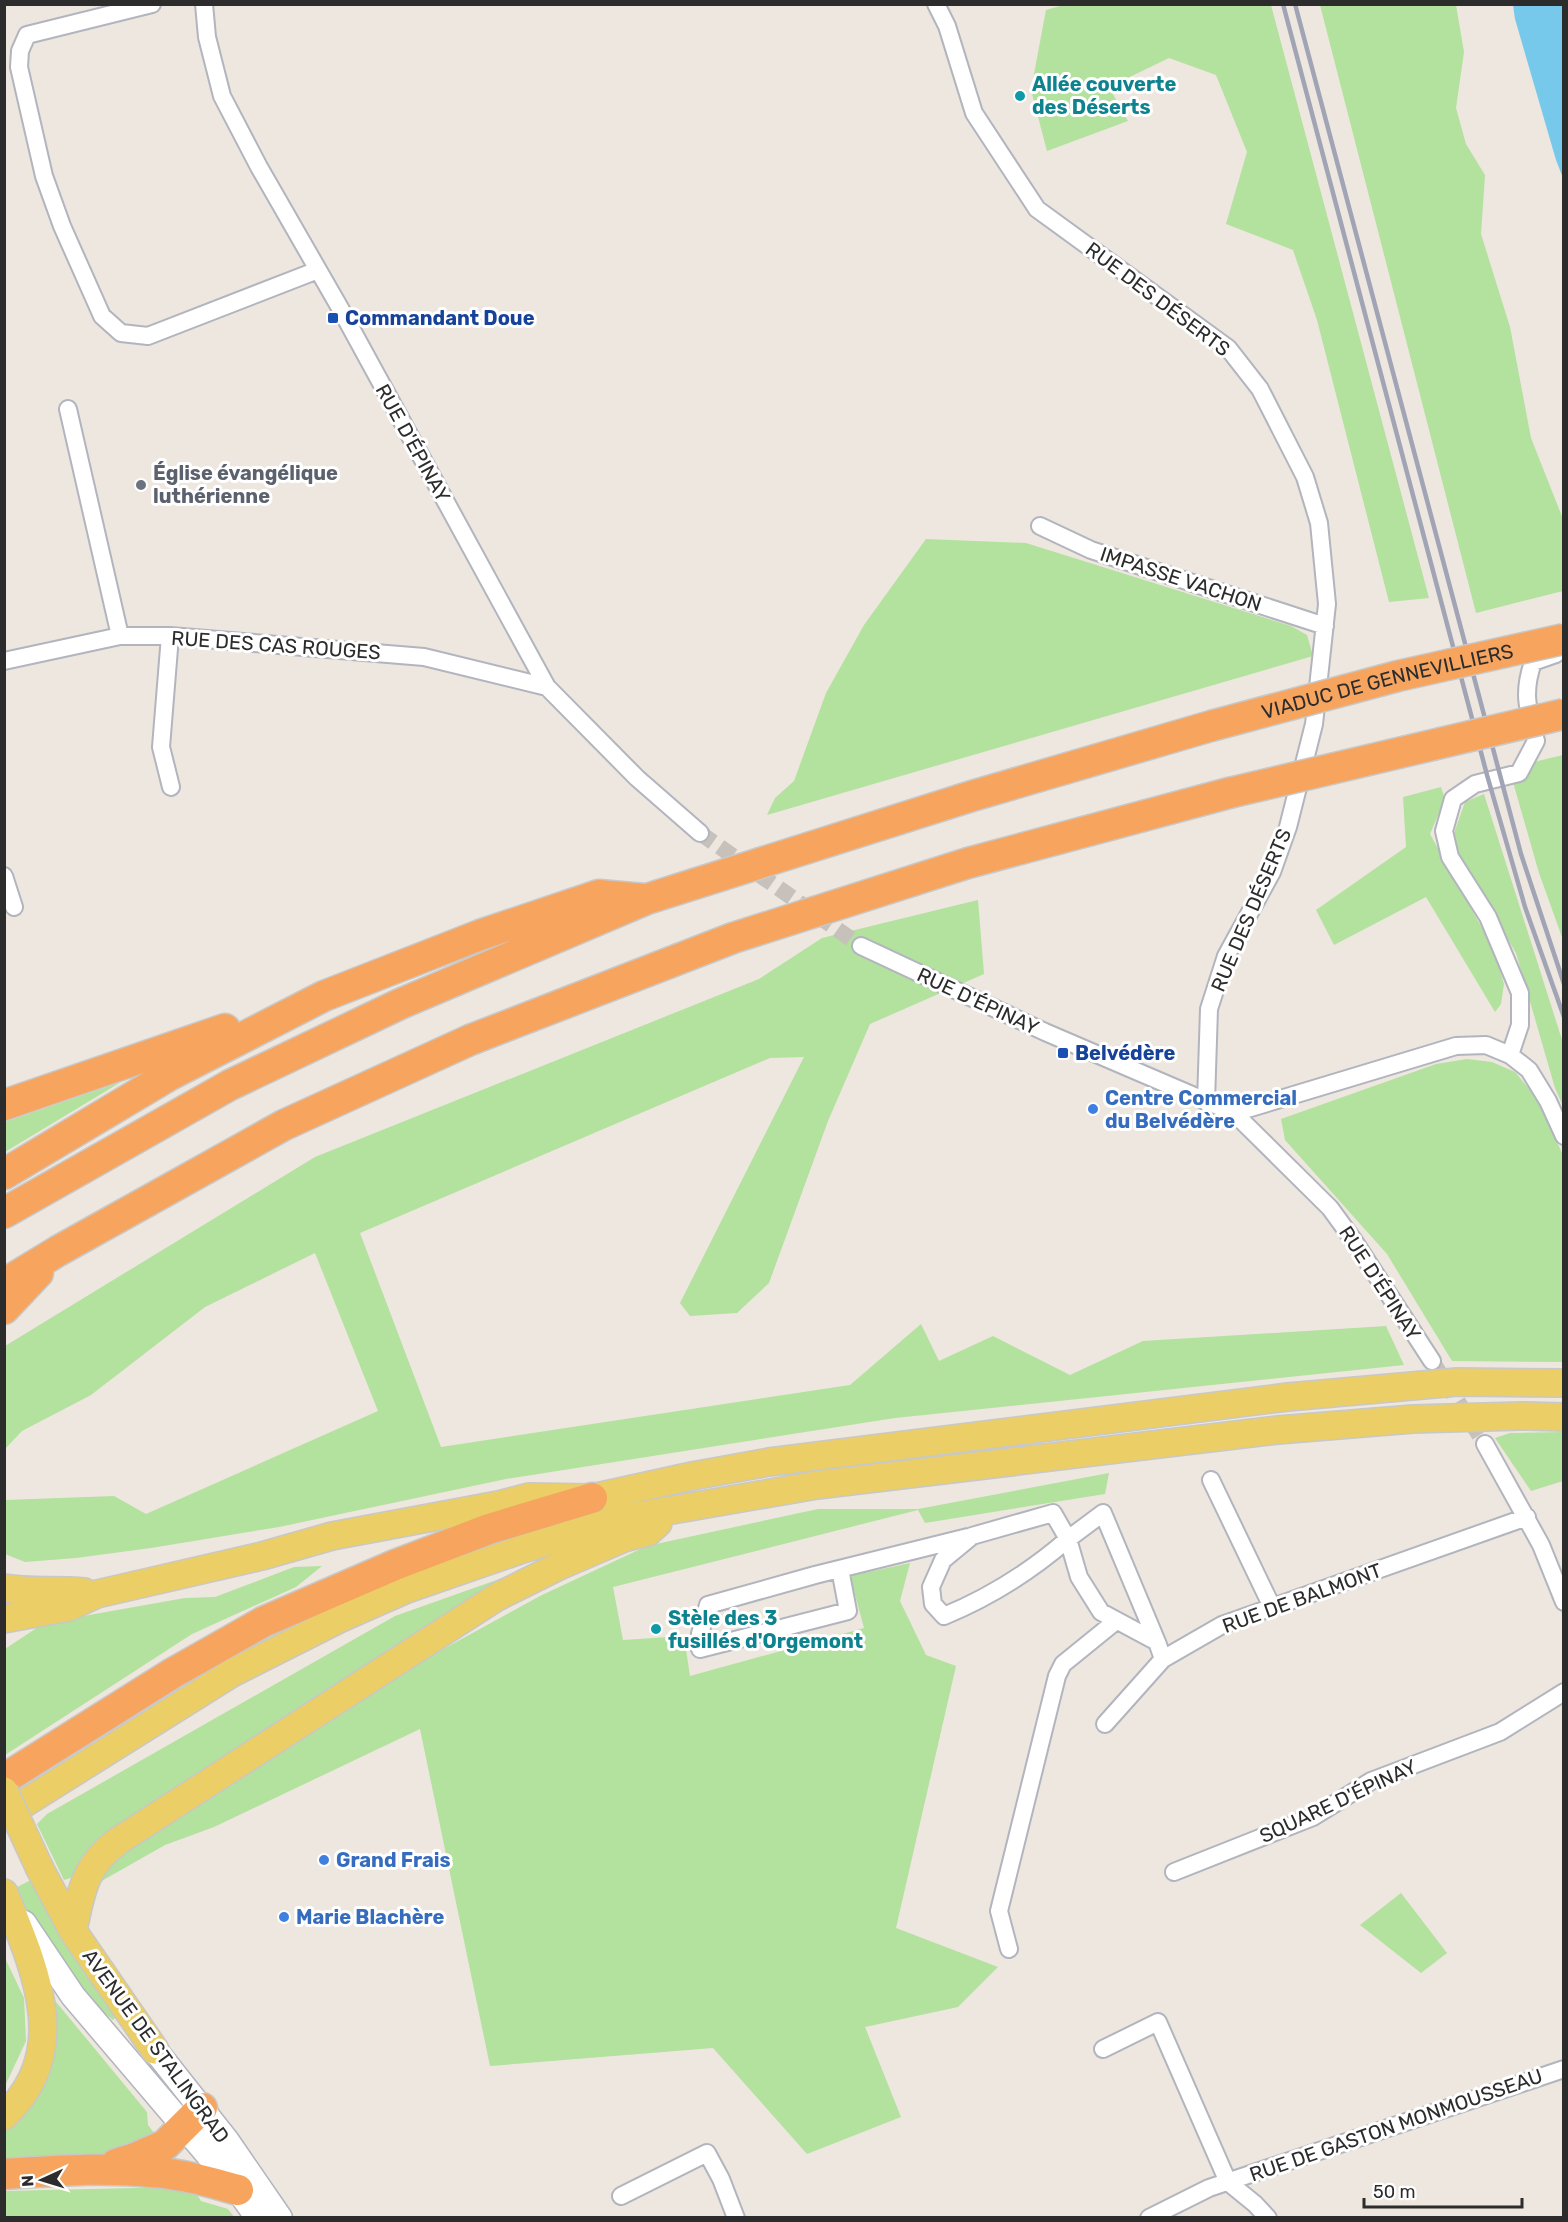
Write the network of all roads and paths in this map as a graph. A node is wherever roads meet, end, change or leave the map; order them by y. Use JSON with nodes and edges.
{"nodes":[{"id":1,"x":152,"y":4,"type":"edge"},
{"id":2,"x":204,"y":4,"type":"edge"},
{"id":3,"x":936,"y":4,"type":"edge"},
{"id":4,"x":318,"y":270,"type":"junction"},
{"id":5,"x":68,"y":409,"type":"dead end"},
{"id":6,"x":1040,"y":526,"type":"dead end"},
{"id":7,"x":1325,"y":626,"type":"junction"},
{"id":8,"x":120,"y":636,"type":"junction"},
{"id":9,"x":170,"y":636,"type":"junction"},
{"id":10,"x":1563,"y":639,"type":"edge"},
{"id":11,"x":1563,"y":651,"type":"edge"},
{"id":12,"x":4,"y":661,"type":"edge"},
{"id":13,"x":547,"y":687,"type":"junction"},
{"id":14,"x":1563,"y":714,"type":"edge"},
{"id":15,"x":171,"y":787,"type":"dead end"},
{"id":16,"x":700,"y":833,"type":"tunnel mouth"},
{"id":17,"x":4,"y":876,"type":"edge"},
{"id":18,"x":647,"y":899,"type":"junction"},
{"id":19,"x":14,"y":907,"type":"dead end"},
{"id":20,"x":861,"y":946,"type":"tunnel mouth"},
{"id":21,"x":255,"y":1030,"type":"junction"},
{"id":22,"x":1510,"y":1055,"type":"junction"},
{"id":23,"x":1206,"y":1102,"type":"junction"},
{"id":24,"x":4,"y":1105,"type":"edge"},
{"id":25,"x":1234,"y":1113,"type":"junction"},
{"id":26,"x":1563,"y":1136,"type":"edge"},
{"id":27,"x":4,"y":1173,"type":"edge"},
{"id":28,"x":4,"y":1213,"type":"edge"},
{"id":29,"x":58,"y":1251,"type":"junction"},
{"id":30,"x":4,"y":1284,"type":"edge"},
{"id":31,"x":4,"y":1309,"type":"edge"},
{"id":32,"x":1432,"y":1361,"type":"tunnel mouth"},
{"id":33,"x":1563,"y":1383,"type":"edge"},
{"id":34,"x":1563,"y":1417,"type":"edge"},
{"id":35,"x":1485,"y":1444,"type":"tunnel mouth"},
{"id":36,"x":1211,"y":1480,"type":"dead end"},
{"id":37,"x":592,"y":1498,"type":"junction"},
{"id":38,"x":673,"y":1509,"type":"junction"},
{"id":39,"x":1527,"y":1517,"type":"junction"},
{"id":40,"x":972,"y":1536,"type":"junction"},
{"id":41,"x":1068,"y":1539,"type":"junction"},
{"id":42,"x":840,"y":1569,"type":"junction"},
{"id":43,"x":4,"y":1588,"type":"edge"},
{"id":44,"x":97,"y":1594,"type":"junction"},
{"id":45,"x":1563,"y":1602,"type":"edge"},
{"id":46,"x":1272,"y":1607,"type":"junction"},
{"id":47,"x":4,"y":1619,"type":"edge"},
{"id":48,"x":1116,"y":1621,"type":"junction"},
{"id":49,"x":1156,"y":1642,"type":"junction"},
{"id":50,"x":1163,"y":1659,"type":"junction"},
{"id":51,"x":1563,"y":1692,"type":"edge"},
{"id":52,"x":1106,"y":1724,"type":"dead end"},
{"id":53,"x":4,"y":1779,"type":"edge"},
{"id":54,"x":4,"y":1791,"type":"edge"},
{"id":55,"x":4,"y":1816,"type":"edge"},
{"id":56,"x":1174,"y":1872,"type":"dead end"},
{"id":57,"x":5,"y":1893,"type":"edge"},
{"id":58,"x":73,"y":1931,"type":"junction"},
{"id":59,"x":1009,"y":1949,"type":"dead end"},
{"id":60,"x":1103,"y":2049,"type":"dead end"},
{"id":61,"x":155,"y":2050,"type":"joint"},
{"id":62,"x":1563,"y":2069,"type":"edge"},
{"id":63,"x":4,"y":2116,"type":"edge"},
{"id":64,"x":192,"y":2117,"type":"junction"},
{"id":65,"x":99,"y":2169,"type":"junction"},
{"id":66,"x":4,"y":2174,"type":"edge"},
{"id":67,"x":1228,"y":2182,"type":"junction"},
{"id":68,"x":238,"y":2190,"type":"junction"},
{"id":69,"x":621,"y":2196,"type":"dead end"},
{"id":70,"x":258,"y":2217,"type":"edge"},
{"id":71,"x":280,"y":2217,"type":"edge"},
{"id":72,"x":736,"y":2217,"type":"edge"},
{"id":73,"x":1149,"y":2217,"type":"edge"},
{"id":74,"x":1268,"y":2217,"type":"edge"}],
"edges":[{"from":1,"to":4,"type":"street"},
{"from":2,"to":4,"type":"street","name":"RUE D'ÉPINAY"},
{"from":3,"to":7,"type":"street","name":"RUE DES DÉSERTS"},
{"from":4,"to":13,"type":"street","name":"RUE D'ÉPINAY"},
{"from":5,"to":8,"type":"street"},
{"from":6,"to":7,"type":"street","name":"IMPASSE VACHON"},
{"from":7,"to":23,"type":"street","name":"RUE DES DÉSERTS"},
{"from":8,"to":9,"type":"street","name":"RUE DES CAS ROUGES"},
{"from":8,"to":12,"type":"street","name":"RUE DES CAS ROUGES"},
{"from":9,"to":13,"type":"street","name":"RUE DES CAS ROUGES"},
{"from":9,"to":15,"type":"street"},
{"from":10,"to":18,"type":"highway","name":"VIADUC DE GENNEVILLIERS","bridge":true},
{"from":11,"to":22,"type":"street"},
{"from":13,"to":16,"type":"street","name":"RUE D'ÉPINAY"},
{"from":14,"to":29,"type":"highway","bridge":true},
{"from":17,"to":19,"type":"street"},
{"from":18,"to":21,"type":"highway"},
{"from":18,"to":28,"type":"highway","name":"VIADUC DE GENNEVILLIERS"},
{"from":20,"to":23,"type":"street","name":"RUE D'ÉPINAY"},
{"from":21,"to":24,"type":"highway"},
{"from":21,"to":27,"type":"highway"},
{"from":22,"to":25,"type":"street"},
{"from":22,"to":26,"type":"street"},
{"from":23,"to":25,"type":"street","name":"RUE D'ÉPINAY"},
{"from":25,"to":32,"type":"street","name":"RUE D'ÉPINAY"},
{"from":29,"to":30,"type":"highway"},
{"from":29,"to":31,"type":"highway"},
{"from":33,"to":37,"type":"main road"},
{"from":34,"to":38,"type":"main road"},
{"from":35,"to":39,"type":"street"},
{"from":36,"to":46,"type":"street"},
{"from":37,"to":44,"type":"main road"},
{"from":37,"to":53,"type":"highway"},
{"from":38,"to":55,"type":"main road"},
{"from":38,"to":58,"type":"main road"},
{"from":39,"to":45,"type":"street"},
{"from":39,"to":46,"type":"street","name":"RUE DE BALMONT"},
{"from":40,"to":41,"type":"street"},
{"from":40,"to":41,"type":"street"},
{"from":40,"to":42,"type":"street"},
{"from":41,"to":48,"type":"street"},
{"from":41,"to":49,"type":"street"},
{"from":42,"to":42,"type":"street"},
{"from":43,"to":44,"type":"main road"},
{"from":44,"to":47,"type":"main road"},
{"from":46,"to":50,"type":"street","name":"RUE DE BALMONT"},
{"from":48,"to":49,"type":"street"},
{"from":48,"to":59,"type":"street"},
{"from":49,"to":50,"type":"street"},
{"from":50,"to":52,"type":"street","name":"RUE DE BALMONT"},
{"from":51,"to":56,"type":"street","name":"SQUARE D'ÉPINAY"},
{"from":54,"to":58,"type":"main road","name":"AVENUE DE STALINGRAD","bridge":true},
{"from":57,"to":63,"type":"main road"},
{"from":57,"to":64,"type":"main road","name":"AVENUE DE STALINGRAD"},
{"from":58,"to":61,"type":"main road","name":"AVENUE DE STALINGRAD"},
{"from":60,"to":67,"type":"street"},
{"from":61,"to":64,"type":"main road","name":"AVENUE DE STALINGRAD"},
{"from":62,"to":67,"type":"street","name":"RUE DE GASTON MONMOUSSEAU"},
{"from":64,"to":65,"type":"highway"},
{"from":64,"to":68,"type":"main road","name":"AVENUE DE STALINGRAD"},
{"from":64,"to":71,"type":"main road","name":"AVENUE DE STALINGRAD"},
{"from":65,"to":66,"type":"highway"},
{"from":65,"to":68,"type":"highway"},
{"from":67,"to":73,"type":"street","name":"RUE DE GASTON MONMOUSSEAU"},
{"from":67,"to":74,"type":"street"},
{"from":68,"to":70,"type":"main road","name":"AVENUE DE STALINGRAD"},
{"from":69,"to":72,"type":"street"}]}
